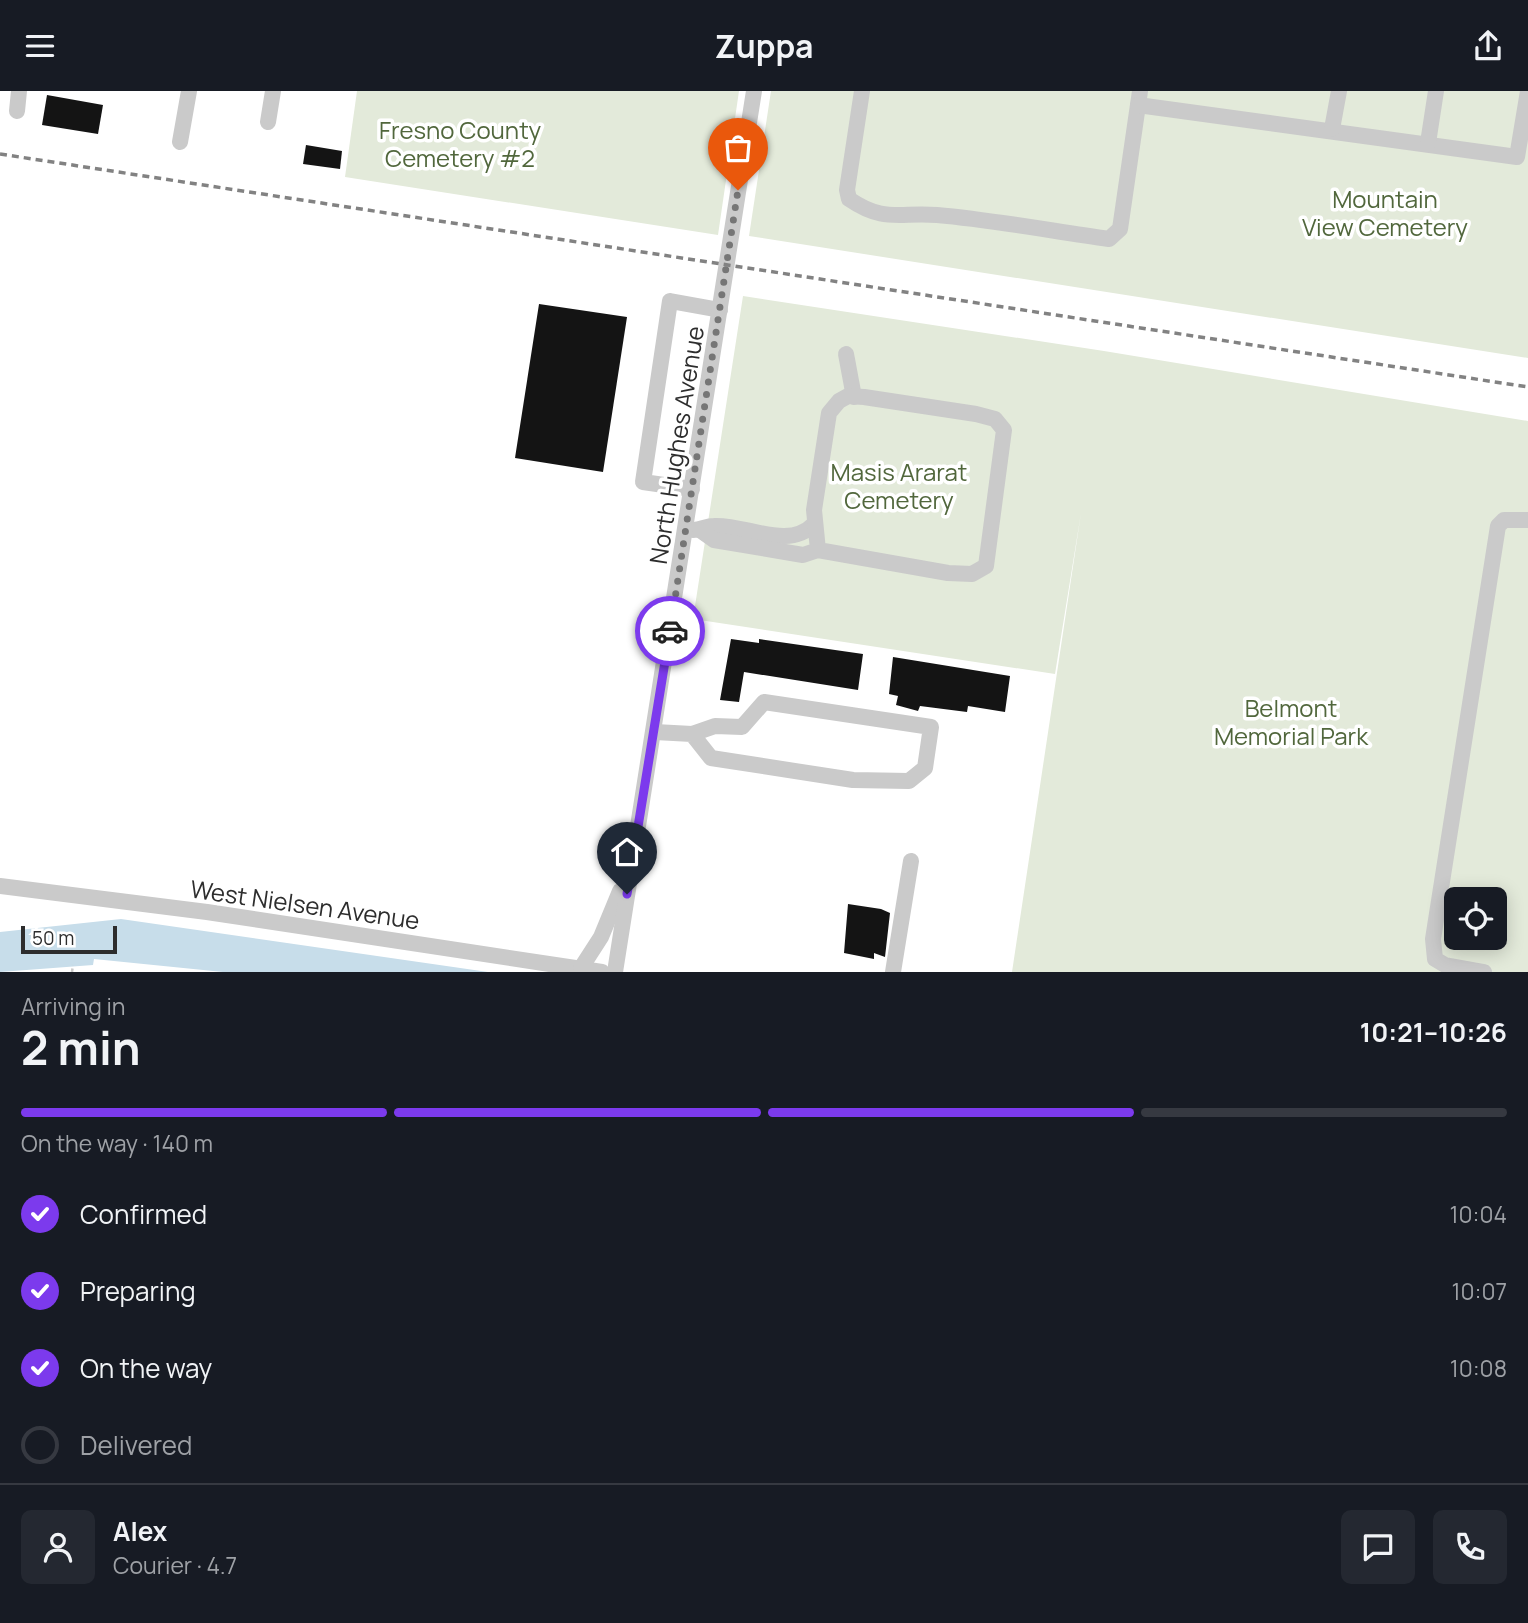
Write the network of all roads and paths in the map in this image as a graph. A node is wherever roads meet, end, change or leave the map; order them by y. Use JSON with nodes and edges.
{"nodes":[{"id":1,"x":19,"y":91,"type":"edge"},
{"id":2,"x":189,"y":91,"type":"edge"},
{"id":3,"x":273,"y":91,"type":"edge"},
{"id":4,"x":754,"y":91,"type":"edge"},
{"id":5,"x":862,"y":91,"type":"edge"},
{"id":6,"x":1339,"y":91,"type":"edge"},
{"id":7,"x":1436,"y":91,"type":"edge"},
{"id":8,"x":1528,"y":91,"type":"edge"},
{"id":9,"x":1139,"y":98,"type":"edge"},
{"id":10,"x":17,"y":111,"type":"dead end"},
{"id":11,"x":268,"y":122,"type":"dead end"},
{"id":12,"x":1332,"y":129,"type":"junction"},
{"id":13,"x":180,"y":142,"type":"dead end"},
{"id":14,"x":1428,"y":143,"type":"junction"},
{"id":15,"x":720,"y":310,"type":"junction"},
{"id":16,"x":846,"y":354,"type":"dead end"},
{"id":17,"x":854,"y":397,"type":"junction"},
{"id":18,"x":692,"y":489,"type":"junction"},
{"id":19,"x":1528,"y":520,"type":"edge"},
{"id":20,"x":814,"y":524,"type":"junction"},
{"id":21,"x":693,"y":530,"type":"junction"},
{"id":22,"x":818,"y":551,"type":"junction"},
{"id":23,"x":654,"y":732,"type":"junction"},
{"id":24,"x":692,"y":734,"type":"junction"},
{"id":25,"x":635,"y":842,"type":"junction"},
{"id":26,"x":911,"y":861,"type":"dead end"},
{"id":27,"x":0,"y":886,"type":"edge"},
{"id":28,"x":73,"y":965,"type":"dead end"},
{"id":29,"x":581,"y":968,"type":"junction"},
{"id":30,"x":72,"y":972,"type":"edge"},
{"id":31,"x":603,"y":972,"type":"edge"},
{"id":32,"x":615,"y":972,"type":"edge"},
{"id":33,"x":893,"y":972,"type":"edge"},
{"id":34,"x":1484,"y":972,"type":"edge"}],
"edges":[{"from":1,"to":10,"type":"street"},
{"from":2,"to":13,"type":"street"},
{"from":3,"to":11,"type":"street"},
{"from":4,"to":15,"type":"street","name":"North Hughes Avenue"},
{"from":5,"to":9,"type":"street"},
{"from":6,"to":12,"type":"street"},
{"from":7,"to":14,"type":"street"},
{"from":8,"to":14,"type":"street"},
{"from":9,"to":12,"type":"street"},
{"from":12,"to":14,"type":"street"},
{"from":15,"to":18,"type":"street","name":"North Hughes Avenue"},
{"from":15,"to":18,"type":"street"},
{"from":16,"to":17,"type":"street"},
{"from":17,"to":20,"type":"street"},
{"from":17,"to":22,"type":"street"},
{"from":18,"to":21,"type":"street","name":"North Hughes Avenue"},
{"from":19,"to":34,"type":"street"},
{"from":20,"to":21,"type":"street"},
{"from":20,"to":22,"type":"street"},
{"from":21,"to":22,"type":"street"},
{"from":21,"to":23,"type":"street","name":"North Hughes Avenue"},
{"from":23,"to":24,"type":"street"},
{"from":23,"to":25,"type":"street","name":"North Hughes Avenue"},
{"from":24,"to":24,"type":"street"},
{"from":25,"to":29,"type":"street"},
{"from":25,"to":32,"type":"street","name":"North Hughes Avenue"},
{"from":26,"to":33,"type":"street"},
{"from":27,"to":29,"type":"street","name":"West Nielsen Avenue"},
{"from":28,"to":30,"type":"path"},
{"from":29,"to":31,"type":"street","name":"West Nielsen Avenue"}]}
